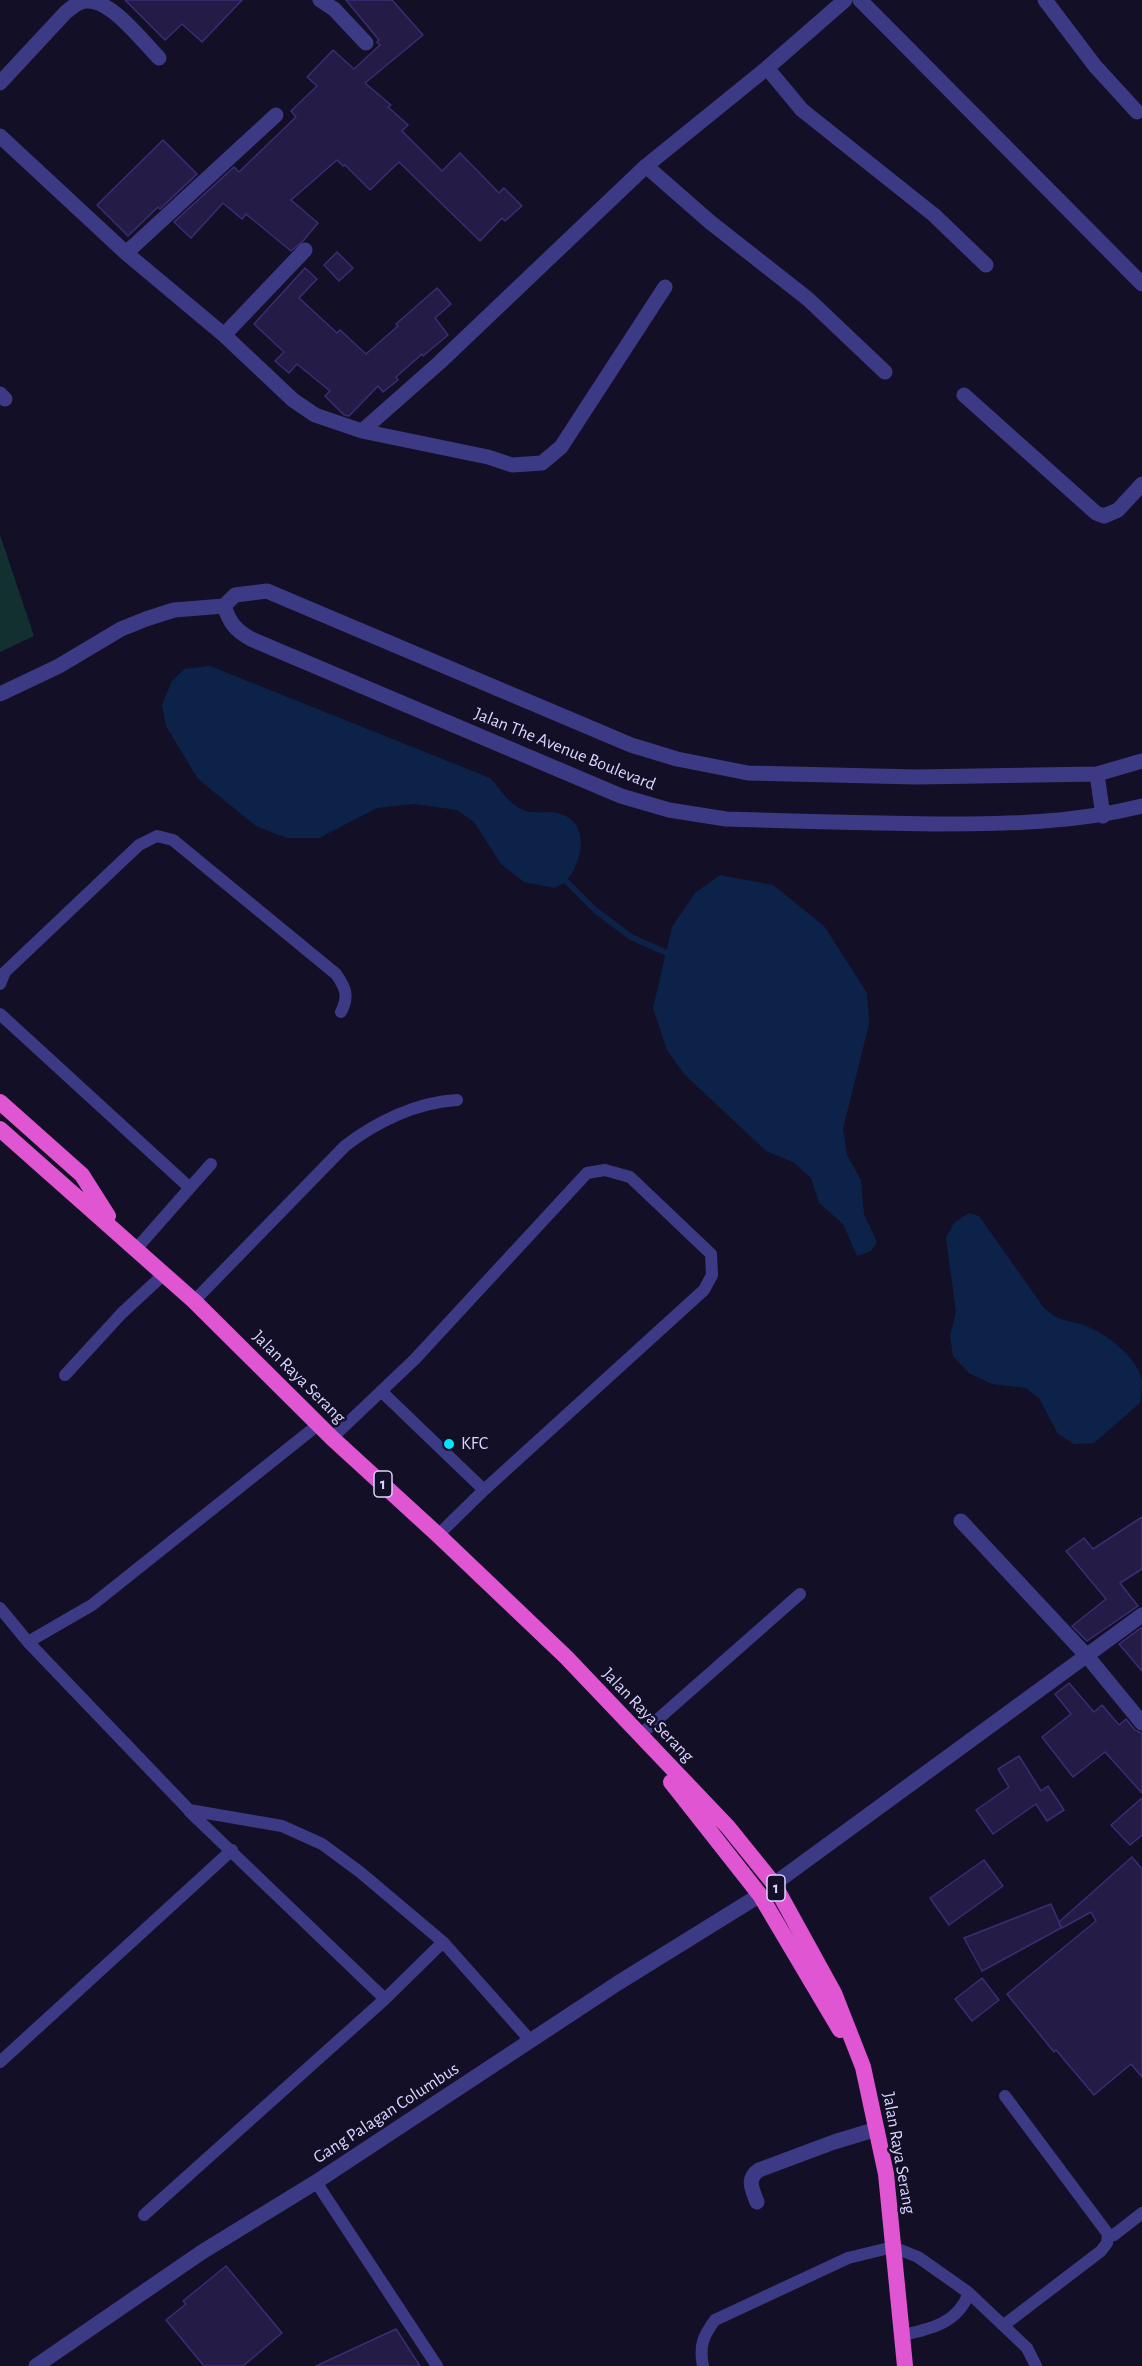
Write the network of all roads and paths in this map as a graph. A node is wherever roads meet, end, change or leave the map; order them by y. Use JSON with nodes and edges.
{"nodes":[{"id":1,"x":320,"y":0,"type":"edge"},
{"id":2,"x":845,"y":0,"type":"edge"},
{"id":3,"x":860,"y":0,"type":"edge"},
{"id":4,"x":1045,"y":0,"type":"edge"},
{"id":5,"x":366,"y":43,"type":"dead end"},
{"id":6,"x":159,"y":58,"type":"dead end"},
{"id":7,"x":767,"y":68,"type":"junction"},
{"id":8,"x":0,"y":83,"type":"edge"},
{"id":9,"x":1137,"y":112,"type":"dead end"},
{"id":10,"x":276,"y":116,"type":"dead end"},
{"id":11,"x":0,"y":136,"type":"edge"},
{"id":12,"x":646,"y":166,"type":"junction"},
{"id":13,"x":305,"y":250,"type":"dead end"},
{"id":14,"x":126,"y":253,"type":"junction"},
{"id":15,"x":986,"y":265,"type":"dead end"},
{"id":16,"x":1142,"y":284,"type":"edge"},
{"id":17,"x":665,"y":287,"type":"dead end"},
{"id":18,"x":224,"y":335,"type":"junction"},
{"id":19,"x":885,"y":372,"type":"dead end"},
{"id":20,"x":964,"y":395,"type":"dead end"},
{"id":21,"x":362,"y":431,"type":"junction"},
{"id":22,"x":1142,"y":484,"type":"edge"},
{"id":23,"x":224,"y":606,"type":"junction"},
{"id":24,"x":0,"y":694,"type":"edge"},
{"id":25,"x":1142,"y":761,"type":"edge"},
{"id":26,"x":1098,"y":774,"type":"junction"},
{"id":27,"x":1142,"y":806,"type":"edge"},
{"id":28,"x":1103,"y":816,"type":"junction"},
{"id":29,"x":0,"y":984,"type":"edge"},
{"id":30,"x":341,"y":1012,"type":"dead end"},
{"id":31,"x":0,"y":1014,"type":"edge"},
{"id":32,"x":457,"y":1100,"type":"dead end"},
{"id":33,"x":0,"y":1102,"type":"edge"},
{"id":34,"x":0,"y":1129,"type":"edge"},
{"id":35,"x":211,"y":1164,"type":"dead end"},
{"id":36,"x":190,"y":1188,"type":"junction"},
{"id":37,"x":119,"y":1232,"type":"junction"},
{"id":38,"x":136,"y":1249,"type":"junction"},
{"id":39,"x":163,"y":1275,"type":"junction"},
{"id":40,"x":194,"y":1301,"type":"junction"},
{"id":41,"x":65,"y":1375,"type":"dead end"},
{"id":42,"x":382,"y":1392,"type":"junction"},
{"id":43,"x":319,"y":1424,"type":"junction"},
{"id":44,"x":332,"y":1437,"type":"junction"},
{"id":45,"x":484,"y":1490,"type":"junction"},
{"id":46,"x":961,"y":1521,"type":"dead end"},
{"id":47,"x":438,"y":1535,"type":"junction"},
{"id":48,"x":800,"y":1594,"type":"dead end"},
{"id":49,"x":0,"y":1609,"type":"edge"},
{"id":50,"x":1142,"y":1615,"type":"edge"},
{"id":51,"x":28,"y":1642,"type":"junction"},
{"id":52,"x":1087,"y":1656,"type":"junction"},
{"id":53,"x":1142,"y":1723,"type":"edge"},
{"id":54,"x":642,"y":1737,"type":"junction"},
{"id":55,"x":189,"y":1810,"type":"junction"},
{"id":56,"x":232,"y":1850,"type":"junction"},
{"id":57,"x":774,"y":1884,"type":"junction"},
{"id":58,"x":760,"y":1895,"type":"junction"},
{"id":59,"x":443,"y":1942,"type":"junction"},
{"id":60,"x":385,"y":1999,"type":"junction"},
{"id":61,"x":530,"y":2040,"type":"junction"},
{"id":62,"x":0,"y":2062,"type":"edge"},
{"id":63,"x":863,"y":2067,"type":"junction"},
{"id":64,"x":1005,"y":2096,"type":"dead end"},
{"id":65,"x":877,"y":2129,"type":"junction"},
{"id":66,"x":316,"y":2182,"type":"junction"},
{"id":67,"x":757,"y":2202,"type":"dead end"},
{"id":68,"x":1142,"y":2213,"type":"edge"},
{"id":69,"x":144,"y":2215,"type":"dead end"},
{"id":70,"x":1108,"y":2234,"type":"junction"},
{"id":71,"x":893,"y":2247,"type":"junction"},
{"id":72,"x":969,"y":2293,"type":"junction"},
{"id":73,"x":1004,"y":2325,"type":"junction"},
{"id":74,"x":903,"y":2335,"type":"junction"},
{"id":75,"x":36,"y":2366,"type":"edge"},
{"id":76,"x":437,"y":2366,"type":"edge"},
{"id":77,"x":703,"y":2366,"type":"edge"},
{"id":78,"x":905,"y":2366,"type":"edge"},
{"id":79,"x":1036,"y":2366,"type":"edge"}],
"edges":[{"from":1,"to":5,"type":"street"},
{"from":2,"to":7,"type":"street"},
{"from":3,"to":16,"type":"street"},
{"from":4,"to":9,"type":"street"},
{"from":6,"to":8,"type":"street"},
{"from":7,"to":12,"type":"street"},
{"from":7,"to":15,"type":"street"},
{"from":10,"to":14,"type":"street"},
{"from":11,"to":14,"type":"street"},
{"from":12,"to":19,"type":"street"},
{"from":12,"to":21,"type":"street"},
{"from":13,"to":18,"type":"street"},
{"from":14,"to":18,"type":"street"},
{"from":17,"to":21,"type":"street"},
{"from":18,"to":21,"type":"street"},
{"from":20,"to":22,"type":"street"},
{"from":23,"to":24,"type":"street","name":"Jalan The Avenue Boulevard"},
{"from":23,"to":26,"type":"street","name":"Jalan The Avenue Boulevard"},
{"from":23,"to":28,"type":"street","name":"Jalan The Avenue Boulevard"},
{"from":25,"to":26,"type":"street","name":"Jalan The Avenue Boulevard"},
{"from":26,"to":28,"type":"street"},
{"from":27,"to":28,"type":"street","name":"Jalan The Avenue Boulevard"},
{"from":29,"to":30,"type":"lane"},
{"from":31,"to":36,"type":"lane"},
{"from":32,"to":40,"type":"lane"},
{"from":33,"to":37,"type":"highway","name":"Jalan Raya Serang","number":"1"},
{"from":34,"to":37,"type":"highway","name":"Jalan Raya Serang","number":"1"},
{"from":35,"to":36,"type":"lane"},
{"from":36,"to":38,"type":"lane"},
{"from":37,"to":38,"type":"highway","name":"Jalan Raya Serang","number":"1"},
{"from":38,"to":39,"type":"highway","name":"Jalan Raya Serang","number":"1"},
{"from":39,"to":40,"type":"highway","name":"Jalan Raya Serang","number":"1"},
{"from":39,"to":41,"type":"lane"},
{"from":40,"to":43,"type":"highway","name":"Jalan Raya Serang","number":"1"},
{"from":42,"to":44,"type":"lane"},
{"from":42,"to":45,"type":"lane"},
{"from":42,"to":45,"type":"lane"},
{"from":43,"to":44,"type":"highway","name":"Jalan Raya Serang","number":"1"},
{"from":43,"to":51,"type":"lane"},
{"from":44,"to":47,"type":"highway","name":"Jalan Raya Serang","number":"1"},
{"from":45,"to":47,"type":"lane"},
{"from":46,"to":52,"type":"street"},
{"from":47,"to":54,"type":"highway","name":"Jalan Raya Serang","number":"1"},
{"from":48,"to":54,"type":"lane"},
{"from":49,"to":51,"type":"lane"},
{"from":50,"to":52,"type":"street"},
{"from":51,"to":55,"type":"lane"},
{"from":52,"to":53,"type":"street"},
{"from":52,"to":57,"type":"street"},
{"from":54,"to":57,"type":"highway","name":"Jalan Raya Serang","number":"1"},
{"from":54,"to":58,"type":"highway"},
{"from":55,"to":56,"type":"lane"},
{"from":55,"to":59,"type":"lane"},
{"from":56,"to":60,"type":"lane"},
{"from":56,"to":62,"type":"lane"},
{"from":57,"to":63,"type":"highway","name":"Jalan Raya Serang","number":"1"},
{"from":58,"to":61,"type":"street","name":"Gang Palagan Columbus"},
{"from":58,"to":63,"type":"highway"},
{"from":59,"to":60,"type":"lane"},
{"from":59,"to":61,"type":"lane"},
{"from":60,"to":69,"type":"lane"},
{"from":61,"to":66,"type":"street","name":"Gang Palagan Columbus"},
{"from":63,"to":65,"type":"highway","name":"Jalan Raya Serang","number":"1"},
{"from":64,"to":70,"type":"lane"},
{"from":65,"to":67,"type":"street"},
{"from":65,"to":71,"type":"highway","name":"Jalan Raya Serang","number":"1"},
{"from":66,"to":75,"type":"street","name":"Gang Palagan Columbus"},
{"from":66,"to":76,"type":"lane"},
{"from":68,"to":70,"type":"lane"},
{"from":70,"to":73,"type":"lane"},
{"from":71,"to":72,"type":"lane"},
{"from":71,"to":74,"type":"highway","name":"Jalan Raya Serang","number":"1"},
{"from":71,"to":77,"type":"lane"},
{"from":72,"to":73,"type":"lane"},
{"from":72,"to":74,"type":"lane"},
{"from":73,"to":79,"type":"lane"},
{"from":74,"to":78,"type":"highway","name":"Jalan Raya Serang","number":"1"}]}
